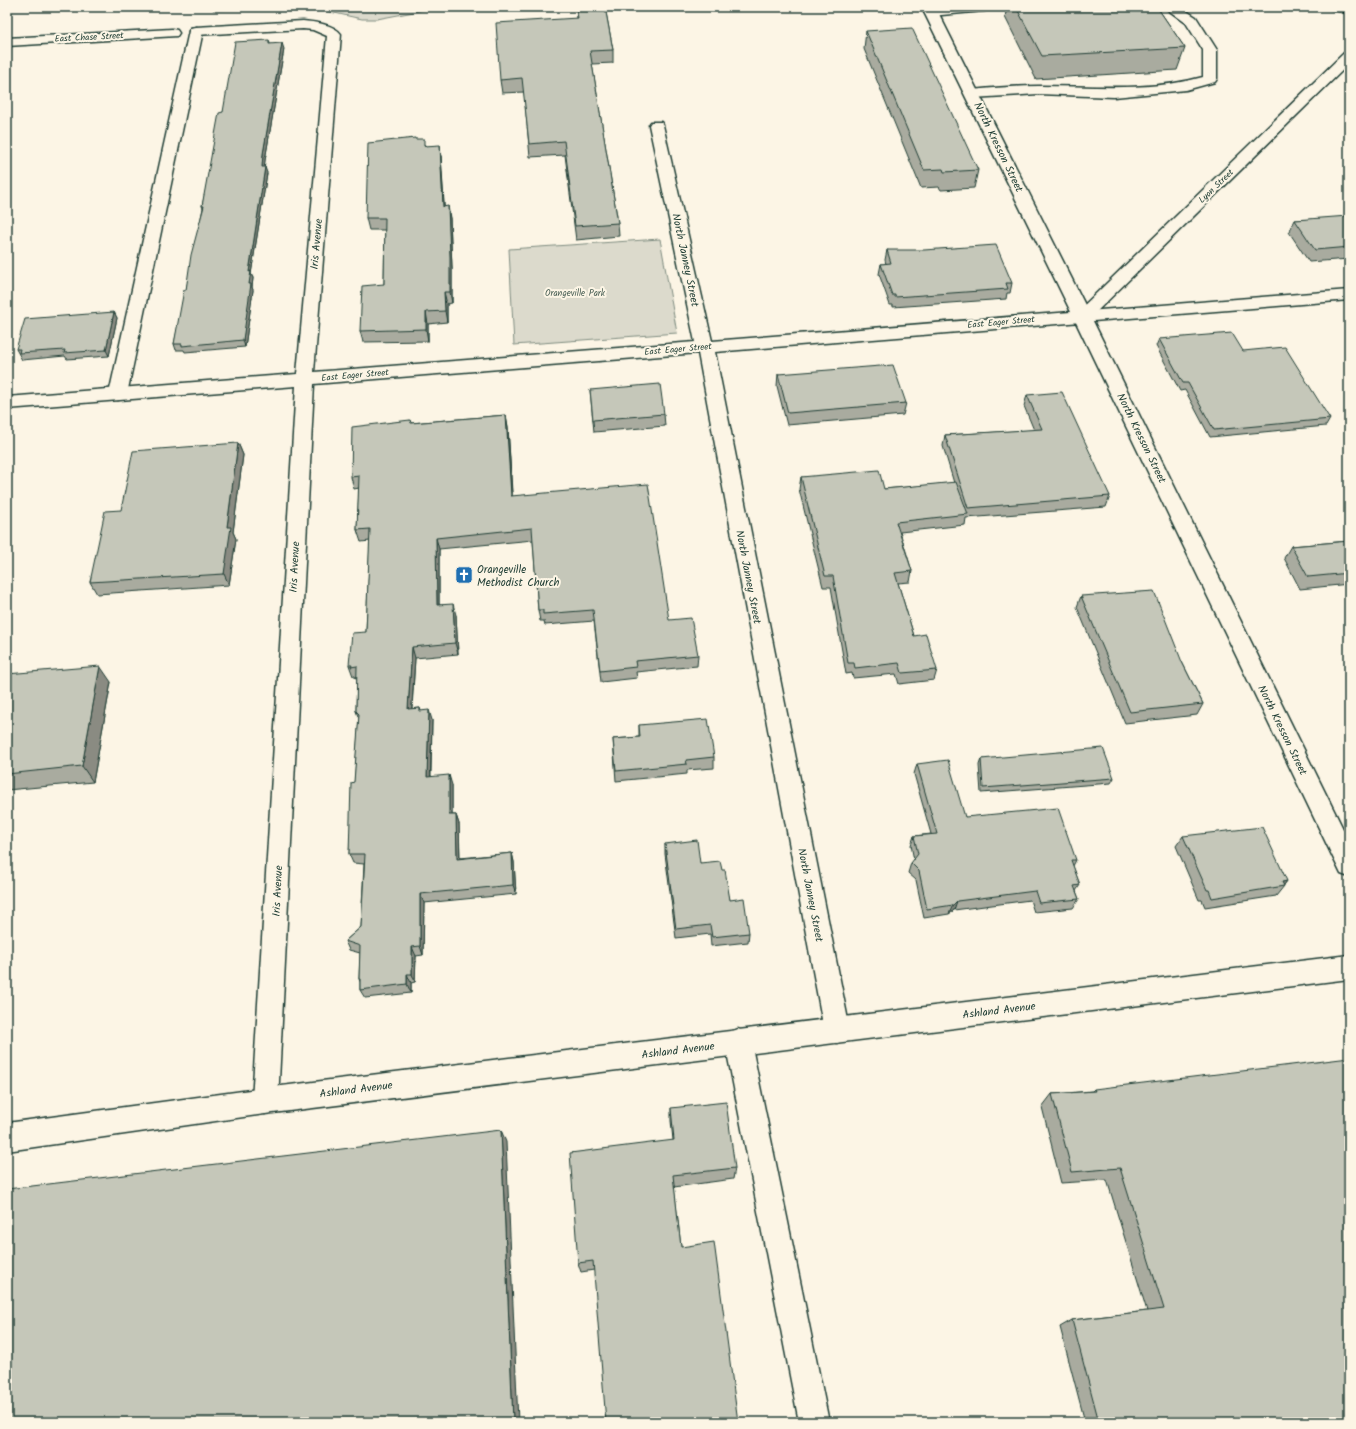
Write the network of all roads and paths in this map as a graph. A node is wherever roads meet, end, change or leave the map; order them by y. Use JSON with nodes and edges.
{"nodes":[{"id":1,"x":984,"y":7,"type":"edge"},
{"id":2,"x":1171,"y":7,"type":"edge"},
{"id":3,"x":172,"y":33,"type":"dead end"},
{"id":4,"x":7,"y":42,"type":"edge"},
{"id":5,"x":1349,"y":56,"type":"edge"},
{"id":6,"x":972,"y":94,"type":"junction"},
{"id":7,"x":656,"y":125,"type":"dead end"},
{"id":8,"x":1349,"y":295,"type":"edge"},
{"id":9,"x":1082,"y":316,"type":"junction"},
{"id":10,"x":705,"y":346,"type":"junction"},
{"id":11,"x":305,"y":379,"type":"junction"},
{"id":12,"x":118,"y":394,"type":"junction"},
{"id":13,"x":7,"y":403,"type":"edge"},
{"id":14,"x":1349,"y":866,"type":"edge"},
{"id":15,"x":1349,"y":967,"type":"edge"},
{"id":16,"x":837,"y":1030,"type":"junction"},
{"id":17,"x":738,"y":1042,"type":"junction"},
{"id":18,"x":265,"y":1101,"type":"junction"},
{"id":19,"x":7,"y":1137,"type":"edge"},
{"id":20,"x":814,"y":1422,"type":"edge"}],
"edges":[{"from":1,"to":6,"type":"street","name":"North Kresson Street"},
{"from":2,"to":6,"type":"street"},
{"from":3,"to":4,"type":"street","name":"East Chase Street"},
{"from":5,"to":9,"type":"street","name":"Lyon Street"},
{"from":6,"to":9,"type":"street","name":"North Kresson Street"},
{"from":7,"to":10,"type":"street","name":"North Janney Street"},
{"from":8,"to":9,"type":"street","name":"East Eager Street"},
{"from":9,"to":10,"type":"street","name":"East Eager Street"},
{"from":9,"to":14,"type":"street","name":"North Kresson Street"},
{"from":10,"to":11,"type":"street","name":"East Eager Street"},
{"from":10,"to":16,"type":"street","name":"North Janney Street"},
{"from":11,"to":12,"type":"street","name":"East Eager Street"},
{"from":11,"to":12,"type":"street","name":"Iris Avenue"},
{"from":11,"to":18,"type":"street","name":"Iris Avenue"},
{"from":12,"to":13,"type":"street","name":"East Eager Street"},
{"from":15,"to":16,"type":"street","name":"Ashland Avenue"},
{"from":16,"to":17,"type":"street","name":"Ashland Avenue"},
{"from":17,"to":18,"type":"street","name":"Ashland Avenue"},
{"from":17,"to":20,"type":"street"},
{"from":18,"to":19,"type":"street","name":"Ashland Avenue"}]}
